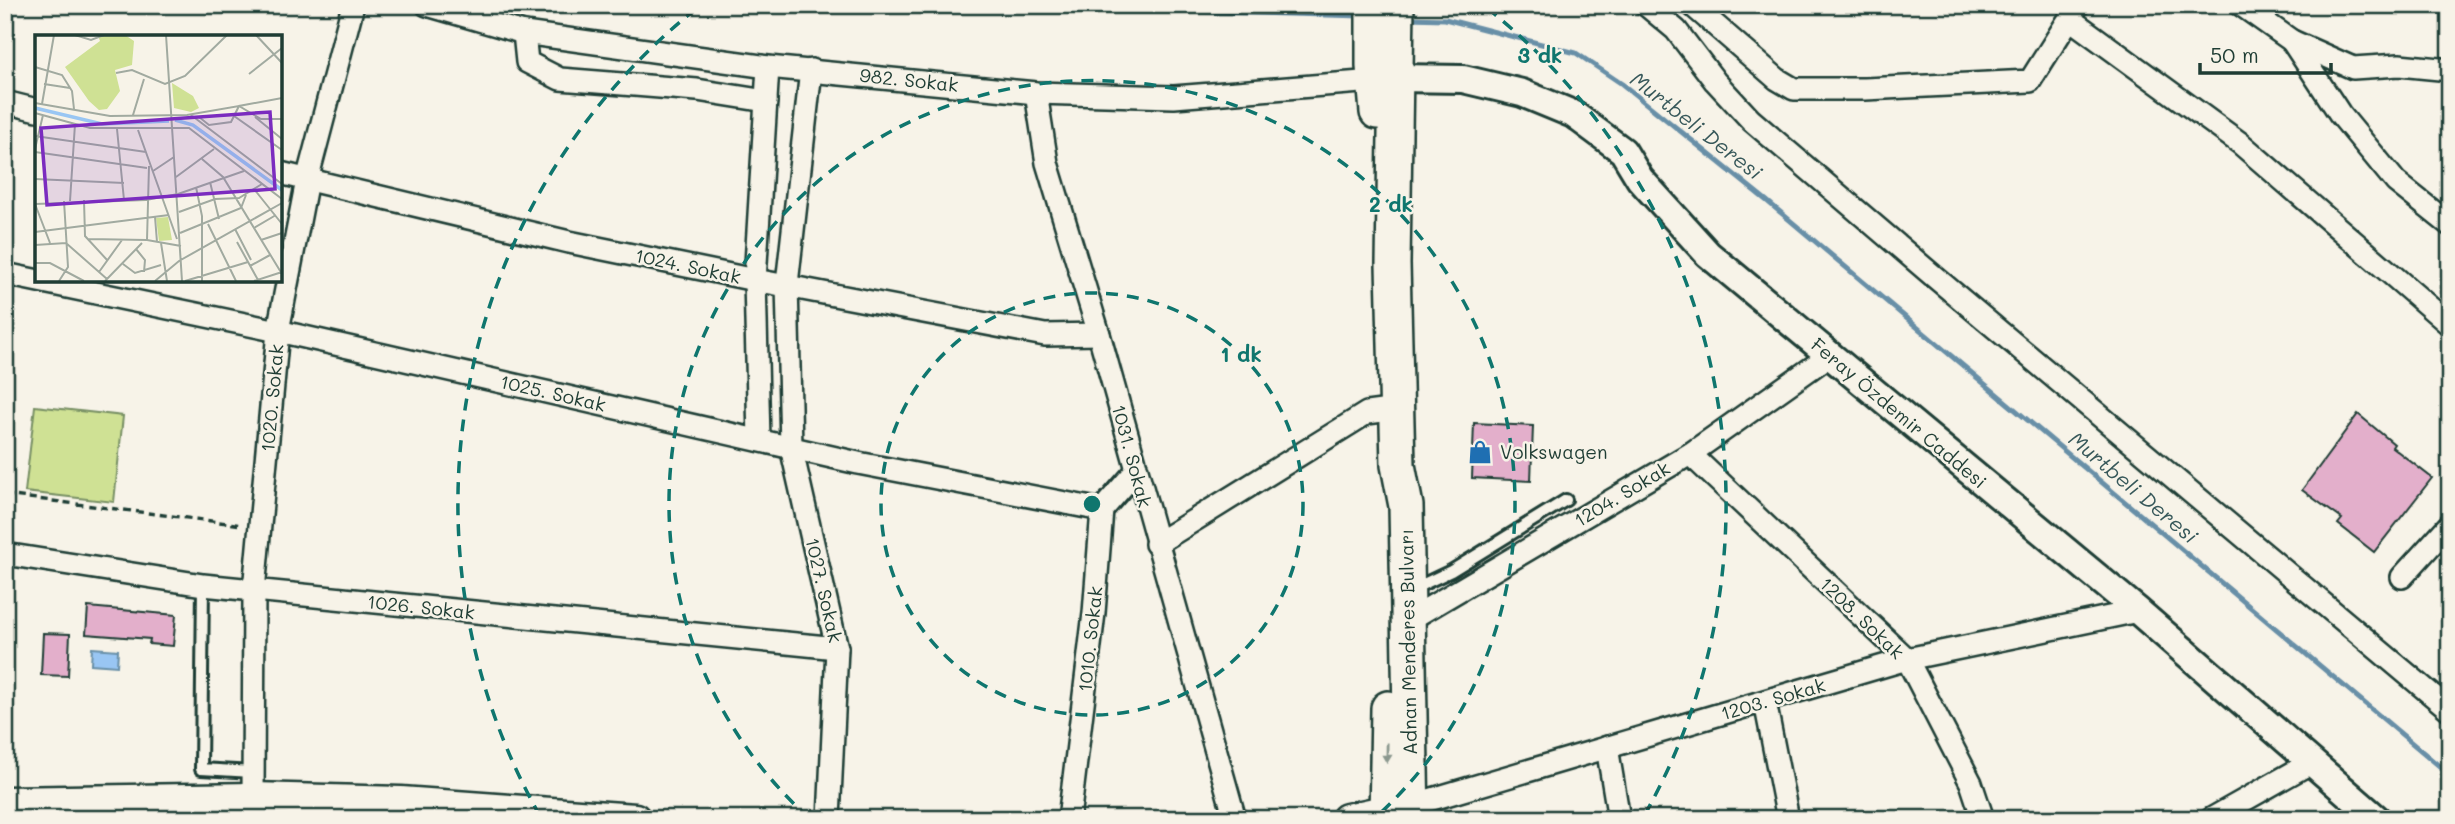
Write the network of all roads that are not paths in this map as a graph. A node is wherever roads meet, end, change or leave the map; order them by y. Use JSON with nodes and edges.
{"nodes":[{"id":1,"x":353,"y":5,"type":"edge"},
{"id":2,"x":427,"y":5,"type":"edge"},
{"id":3,"x":1373,"y":5,"type":"edge"},
{"id":4,"x":1397,"y":5,"type":"edge"},
{"id":5,"x":1646,"y":5,"type":"edge"},
{"id":6,"x":1692,"y":5,"type":"edge"},
{"id":7,"x":2241,"y":5,"type":"edge"},
{"id":8,"x":2074,"y":12,"type":"edge"},
{"id":9,"x":524,"y":33,"type":"junction"},
{"id":10,"x":2292,"y":41,"type":"junction"},
{"id":11,"x":768,"y":67,"type":"junction"},
{"id":12,"x":2450,"y":69,"type":"edge"},
{"id":13,"x":811,"y":70,"type":"junction"},
{"id":14,"x":1385,"y":72,"type":"junction"},
{"id":15,"x":1036,"y":93,"type":"junction"},
{"id":16,"x":766,"y":101,"type":"junction"},
{"id":17,"x":5,"y":102,"type":"edge"},
{"id":18,"x":35,"y":110,"type":"edge"},
{"id":19,"x":282,"y":174,"type":"edge"},
{"id":20,"x":307,"y":180,"type":"junction"},
{"id":21,"x":2450,"y":225,"type":"edge"},
{"id":22,"x":5,"y":274,"type":"edge"},
{"id":23,"x":35,"y":280,"type":"edge"},
{"id":24,"x":754,"y":280,"type":"junction"},
{"id":25,"x":43,"y":282,"type":"edge"},
{"id":26,"x":787,"y":284,"type":"junction"},
{"id":27,"x":2450,"y":325,"type":"edge"},
{"id":28,"x":278,"y":331,"type":"junction"},
{"id":29,"x":1099,"y":334,"type":"junction"},
{"id":30,"x":1830,"y":355,"type":"junction"},
{"id":31,"x":1397,"y":409,"type":"junction"},
{"id":32,"x":759,"y":440,"type":"junction"},
{"id":33,"x":791,"y":447,"type":"junction"},
{"id":34,"x":1690,"y":454,"type":"junction"},
{"id":35,"x":1398,"y":465,"type":"junction"},
{"id":36,"x":1136,"y":471,"type":"junction"},
{"id":37,"x":1566,"y":500,"type":"dead end"},
{"id":38,"x":1102,"y":510,"type":"junction"},
{"id":39,"x":2450,"y":524,"type":"edge"},
{"id":40,"x":1156,"y":544,"type":"junction"},
{"id":41,"x":5,"y":554,"type":"edge"},
{"id":42,"x":2402,"y":577,"type":"dead end"},
{"id":43,"x":203,"y":585,"type":"junction"},
{"id":44,"x":254,"y":590,"type":"junction"},
{"id":45,"x":1407,"y":606,"type":"junction"},
{"id":46,"x":2138,"y":611,"type":"junction"},
{"id":47,"x":837,"y":648,"type":"junction"},
{"id":48,"x":1907,"y":659,"type":"junction"},
{"id":49,"x":1765,"y":702,"type":"junction"},
{"id":50,"x":2450,"y":710,"type":"edge"},
{"id":51,"x":1607,"y":747,"type":"junction"},
{"id":52,"x":2312,"y":762,"type":"junction"},
{"id":53,"x":253,"y":785,"type":"junction"},
{"id":54,"x":5,"y":802,"type":"edge"},
{"id":55,"x":188,"y":809,"type":"edge"},
{"id":56,"x":401,"y":811,"type":"edge"},
{"id":57,"x":2234,"y":813,"type":"edge"},
{"id":58,"x":1399,"y":814,"type":"edge"},
{"id":59,"x":635,"y":819,"type":"edge"},
{"id":60,"x":829,"y":819,"type":"edge"},
{"id":61,"x":1069,"y":819,"type":"edge"},
{"id":62,"x":1235,"y":819,"type":"edge"},
{"id":63,"x":1347,"y":819,"type":"edge"},
{"id":64,"x":1619,"y":819,"type":"edge"},
{"id":65,"x":1788,"y":819,"type":"edge"},
{"id":66,"x":1983,"y":819,"type":"edge"},
{"id":67,"x":2211,"y":819,"type":"edge"},
{"id":68,"x":2377,"y":819,"type":"edge"}],
"edges":[{"from":1,"to":20,"type":"street","name":"1020. Sokak"},
{"from":2,"to":9,"type":"street","name":"982. Sokak"},
{"from":3,"to":14,"type":"main road","name":"Adnan Menderes Bulvarı"},
{"from":4,"to":14,"type":"main road","name":"Adnan Menderes Bulvarı"},
{"from":5,"to":50,"type":"street"},
{"from":6,"to":8,"type":"street"},
{"from":7,"to":10,"type":"street"},
{"from":8,"to":27,"type":"street"},
{"from":9,"to":11,"type":"street","name":"982. Sokak"},
{"from":9,"to":16,"type":"street"},
{"from":10,"to":12,"type":"street"},
{"from":10,"to":21,"type":"street"},
{"from":11,"to":13,"type":"street","name":"982. Sokak"},
{"from":11,"to":16,"type":"street"},
{"from":13,"to":15,"type":"street","name":"982. Sokak"},
{"from":13,"to":26,"type":"street","name":"1027. Sokak"},
{"from":14,"to":15,"type":"street","name":"982. Sokak"},
{"from":14,"to":30,"type":"street","name":"Feray Özdemir Caddesi"},
{"from":14,"to":31,"type":"main road","name":"Adnan Menderes Bulvarı"},
{"from":15,"to":29,"type":"street","name":"1031. Sokak"},
{"from":16,"to":24,"type":"street"},
{"from":17,"to":18,"type":"street"},
{"from":19,"to":20,"type":"street","name":"1024. Sokak"},
{"from":20,"to":24,"type":"street","name":"1024. Sokak"},
{"from":20,"to":28,"type":"street","name":"1020. Sokak"},
{"from":22,"to":23,"type":"street","name":"1025. Sokak"},
{"from":24,"to":26,"type":"street","name":"1024. Sokak"},
{"from":24,"to":32,"type":"street"},
{"from":25,"to":28,"type":"street","name":"1025. Sokak"},
{"from":26,"to":29,"type":"street","name":"1024. Sokak"},
{"from":26,"to":33,"type":"street","name":"1027. Sokak"},
{"from":28,"to":32,"type":"street","name":"1025. Sokak"},
{"from":28,"to":44,"type":"street","name":"1020. Sokak"},
{"from":29,"to":36,"type":"street","name":"1031. Sokak"},
{"from":30,"to":34,"type":"street","name":"1204. Sokak"},
{"from":30,"to":46,"type":"street","name":"Feray Özdemir Caddesi"},
{"from":31,"to":35,"type":"main road","name":"Adnan Menderes Bulvarı"},
{"from":31,"to":40,"type":"street"},
{"from":32,"to":33,"type":"street","name":"1025. Sokak"},
{"from":33,"to":38,"type":"street","name":"1025. Sokak"},
{"from":33,"to":47,"type":"street","name":"1027. Sokak"},
{"from":34,"to":45,"type":"street","name":"1204. Sokak"},
{"from":34,"to":48,"type":"street","name":"1208. Sokak"},
{"from":35,"to":45,"type":"main road","name":"Adnan Menderes Bulvarı"},
{"from":35,"to":58,"type":"main road","name":"Adnan Menderes Bulvarı","one_way":true},
{"from":36,"to":38,"type":"street"},
{"from":36,"to":40,"type":"street","name":"1031. Sokak"},
{"from":37,"to":45,"type":"lane"},
{"from":38,"to":61,"type":"street","name":"1010. Sokak"},
{"from":39,"to":42,"type":"street"},
{"from":40,"to":62,"type":"street","name":"1031. Sokak"},
{"from":41,"to":43,"type":"street","name":"1026. Sokak"},
{"from":43,"to":44,"type":"street","name":"1026. Sokak"},
{"from":43,"to":53,"type":"lane"},
{"from":44,"to":47,"type":"street","name":"1026. Sokak"},
{"from":44,"to":53,"type":"street","name":"1020. Sokak"},
{"from":45,"to":58,"type":"main road","name":"Adnan Menderes Bulvarı"},
{"from":46,"to":48,"type":"street","name":"1203. Sokak"},
{"from":46,"to":52,"type":"street","name":"Feray Özdemir Caddesi"},
{"from":47,"to":60,"type":"street","name":"1027. Sokak"},
{"from":48,"to":49,"type":"street","name":"1203. Sokak"},
{"from":48,"to":66,"type":"street","name":"1208. Sokak"},
{"from":49,"to":51,"type":"street","name":"1203. Sokak"},
{"from":49,"to":65,"type":"street"},
{"from":51,"to":58,"type":"street","name":"1203. Sokak"},
{"from":51,"to":64,"type":"street"},
{"from":52,"to":57,"type":"street"},
{"from":52,"to":68,"type":"street","name":"Feray Özdemir Caddesi"},
{"from":53,"to":55,"type":"main road"},
{"from":53,"to":56,"type":"main road"},
{"from":54,"to":55,"type":"main road"},
{"from":56,"to":59,"type":"main road"},
{"from":57,"to":67,"type":"street"},
{"from":58,"to":63,"type":"main road"}]}
